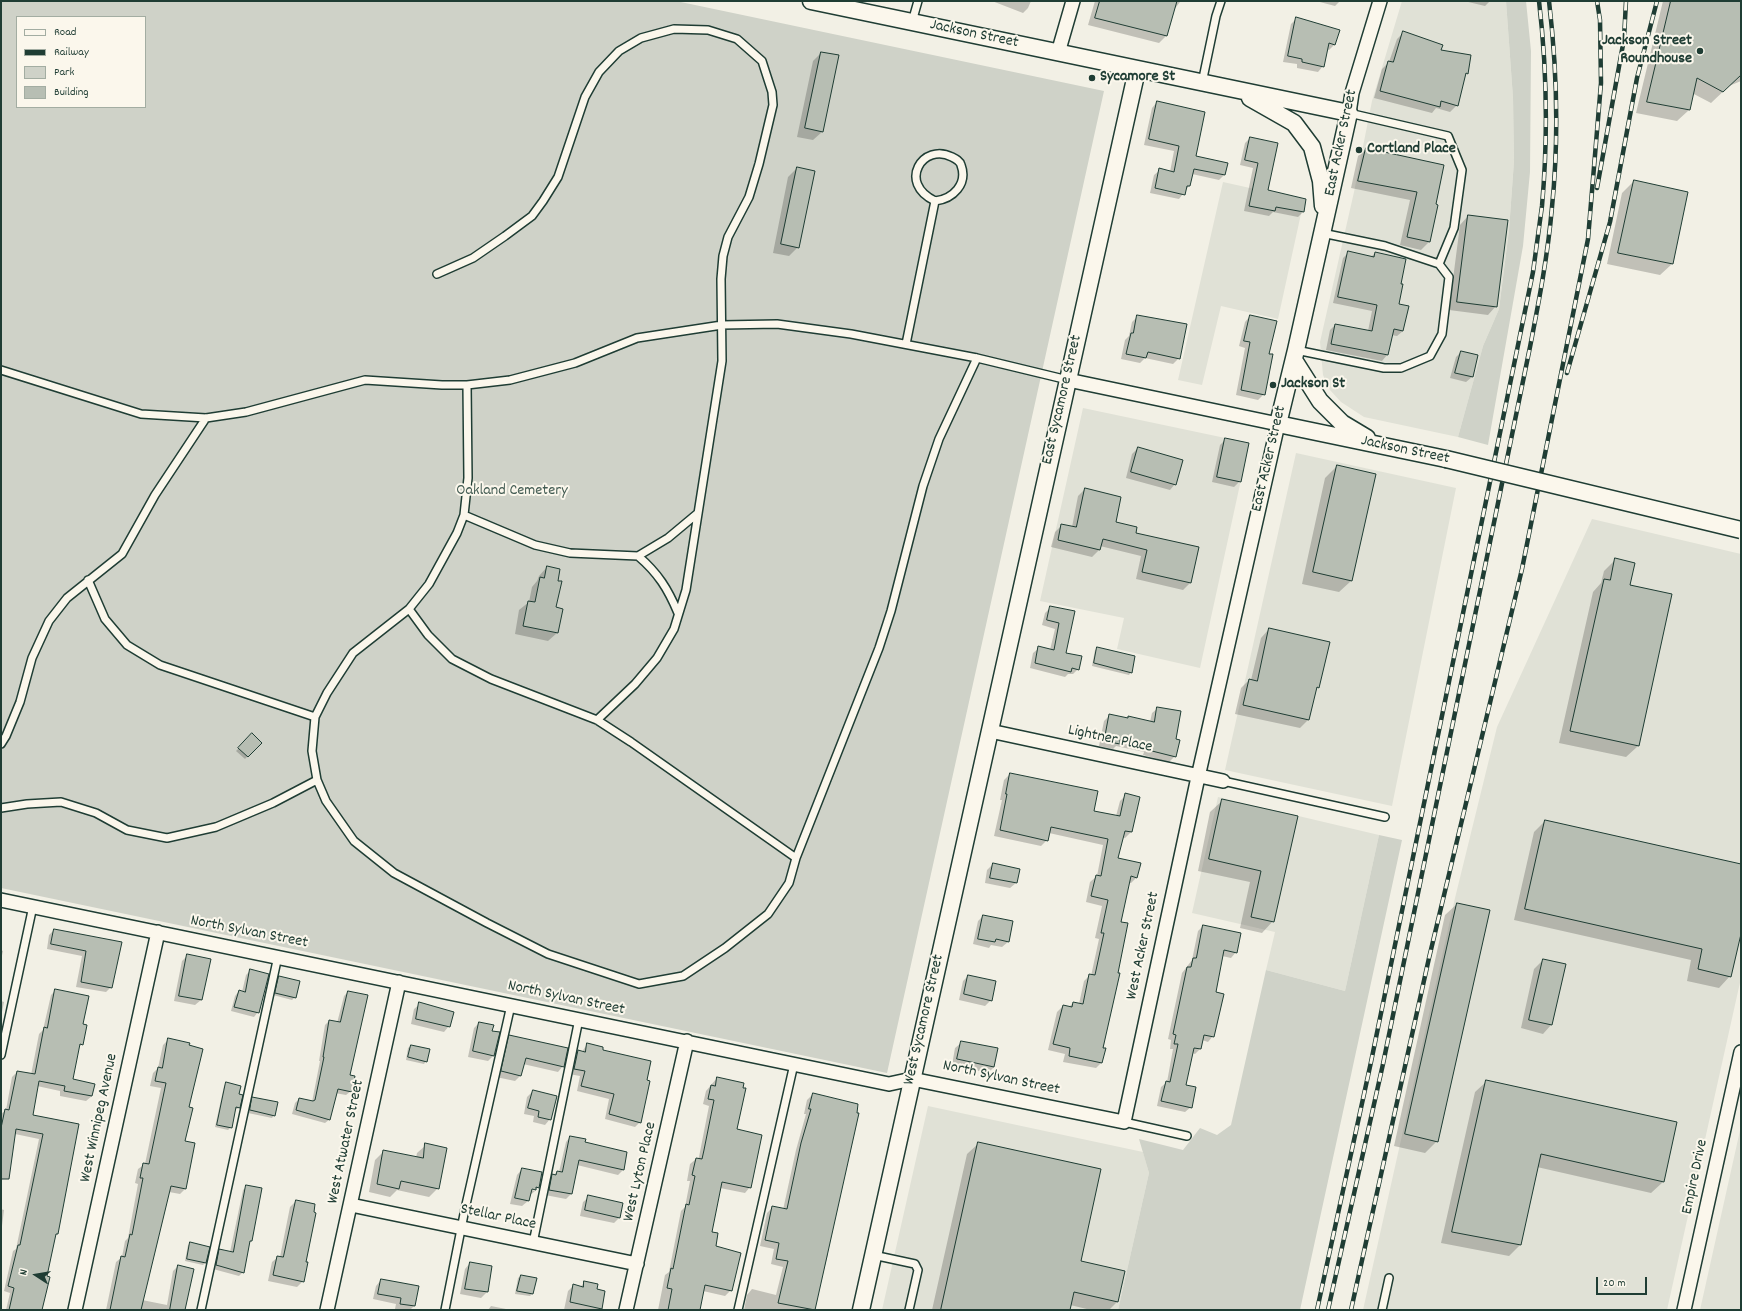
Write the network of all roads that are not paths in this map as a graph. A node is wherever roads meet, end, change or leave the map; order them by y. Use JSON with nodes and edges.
{"nodes":[{"id":1,"x":811,"y":1,"type":"edge"},
{"id":2,"x":918,"y":1,"type":"edge"},
{"id":3,"x":1073,"y":1,"type":"edge"},
{"id":4,"x":1221,"y":1,"type":"edge"},
{"id":5,"x":1380,"y":1,"type":"edge"},
{"id":6,"x":912,"y":22,"type":"junction"},
{"id":7,"x":1058,"y":53,"type":"junction"},
{"id":8,"x":1137,"y":70,"type":"junction"},
{"id":9,"x":1202,"y":83,"type":"junction"},
{"id":10,"x":1235,"y":90,"type":"junction"},
{"id":11,"x":1349,"y":113,"type":"junction"},
{"id":12,"x":935,"y":201,"type":"junction"},
{"id":13,"x":1323,"y":228,"type":"junction"},
{"id":14,"x":1439,"y":264,"type":"junction"},
{"id":15,"x":437,"y":274,"type":"dead end"},
{"id":16,"x":722,"y":325,"type":"junction"},
{"id":17,"x":906,"y":344,"type":"junction"},
{"id":18,"x":1295,"y":355,"type":"junction"},
{"id":19,"x":977,"y":358,"type":"junction"},
{"id":20,"x":1,"y":370,"type":"edge"},
{"id":21,"x":1068,"y":380,"type":"junction"},
{"id":22,"x":467,"y":386,"type":"junction"},
{"id":23,"x":206,"y":418,"type":"junction"},
{"id":24,"x":1278,"y":424,"type":"junction"},
{"id":25,"x":1381,"y":446,"type":"junction"},
{"id":26,"x":698,"y":513,"type":"junction"},
{"id":27,"x":464,"y":515,"type":"junction"},
{"id":28,"x":1741,"y":530,"type":"edge"},
{"id":29,"x":638,"y":556,"type":"junction"},
{"id":30,"x":88,"y":580,"type":"junction"},
{"id":31,"x":409,"y":608,"type":"junction"},
{"id":32,"x":678,"y":613,"type":"junction"},
{"id":33,"x":315,"y":717,"type":"junction"},
{"id":34,"x":597,"y":720,"type":"junction"},
{"id":35,"x":990,"y":731,"type":"junction"},
{"id":36,"x":1,"y":744,"type":"edge"},
{"id":37,"x":1198,"y":777,"type":"junction"},
{"id":38,"x":317,"y":780,"type":"junction"},
{"id":39,"x":1223,"y":781,"type":"joint"},
{"id":40,"x":1,"y":808,"type":"edge"},
{"id":41,"x":1385,"y":817,"type":"dead end"},
{"id":42,"x":796,"y":858,"type":"junction"},
{"id":43,"x":1,"y":900,"type":"edge"},
{"id":44,"x":33,"y":906,"type":"junction"},
{"id":45,"x":158,"y":932,"type":"junction"},
{"id":46,"x":278,"y":956,"type":"junction"},
{"id":47,"x":399,"y":982,"type":"junction"},
{"id":48,"x":511,"y":1005,"type":"junction"},
{"id":49,"x":579,"y":1019,"type":"junction"},
{"id":50,"x":687,"y":1041,"type":"junction"},
{"id":51,"x":1741,"y":1052,"type":"edge"},
{"id":52,"x":1,"y":1055,"type":"edge"},
{"id":53,"x":794,"y":1064,"type":"junction"},
{"id":54,"x":912,"y":1079,"type":"junction"},
{"id":55,"x":1124,"y":1122,"type":"junction"},
{"id":56,"x":1187,"y":1136,"type":"dead end"},
{"id":57,"x":350,"y":1205,"type":"junction"},
{"id":58,"x":462,"y":1227,"type":"junction"},
{"id":59,"x":533,"y":1242,"type":"junction"},
{"id":60,"x":873,"y":1255,"type":"junction"},
{"id":61,"x":637,"y":1264,"type":"junction"},
{"id":62,"x":1389,"y":1278,"type":"dead end"},
{"id":63,"x":75,"y":1310,"type":"edge"},
{"id":64,"x":201,"y":1310,"type":"edge"},
{"id":65,"x":327,"y":1310,"type":"edge"},
{"id":66,"x":445,"y":1310,"type":"edge"},
{"id":67,"x":626,"y":1310,"type":"edge"},
{"id":68,"x":738,"y":1310,"type":"edge"},
{"id":69,"x":861,"y":1310,"type":"edge"},
{"id":70,"x":909,"y":1310,"type":"edge"},
{"id":71,"x":1382,"y":1310,"type":"edge"},
{"id":72,"x":1684,"y":1310,"type":"edge"}],
"edges":[{"from":1,"to":6,"type":"street","name":"Jackson Street"},
{"from":2,"to":6,"type":"lane"},
{"from":3,"to":7,"type":"street"},
{"from":4,"to":9,"type":"lane"},
{"from":5,"to":11,"type":"street","name":"East Acker Street"},
{"from":6,"to":7,"type":"street","name":"Jackson Street"},
{"from":7,"to":8,"type":"street","name":"Jackson Street"},
{"from":8,"to":9,"type":"street"},
{"from":8,"to":21,"type":"street","name":"East Sycamore Street"},
{"from":9,"to":10,"type":"street"},
{"from":10,"to":11,"type":"street"},
{"from":10,"to":13,"type":"street"},
{"from":11,"to":13,"type":"street","name":"East Acker Street"},
{"from":11,"to":14,"type":"lane"},
{"from":12,"to":12,"type":"lane"},
{"from":12,"to":17,"type":"lane"},
{"from":13,"to":14,"type":"lane"},
{"from":13,"to":18,"type":"street","name":"East Acker Street"},
{"from":14,"to":18,"type":"lane"},
{"from":15,"to":16,"type":"lane"},
{"from":16,"to":17,"type":"lane"},
{"from":16,"to":22,"type":"lane"},
{"from":16,"to":26,"type":"lane"},
{"from":17,"to":19,"type":"lane"},
{"from":18,"to":24,"type":"street","name":"East Acker Street"},
{"from":18,"to":25,"type":"street"},
{"from":19,"to":21,"type":"lane"},
{"from":19,"to":42,"type":"lane"},
{"from":20,"to":23,"type":"lane"},
{"from":21,"to":24,"type":"street","name":"Jackson Street"},
{"from":21,"to":35,"type":"street","name":"East Sycamore Street"},
{"from":22,"to":23,"type":"lane"},
{"from":22,"to":27,"type":"lane"},
{"from":23,"to":30,"type":"lane"},
{"from":24,"to":25,"type":"street","name":"Jackson Street"},
{"from":24,"to":37,"type":"street","name":"East Acker Street"},
{"from":25,"to":28,"type":"street","name":"Jackson Street","bridge":true},
{"from":26,"to":29,"type":"lane"},
{"from":26,"to":32,"type":"lane"},
{"from":27,"to":29,"type":"lane"},
{"from":27,"to":31,"type":"lane"},
{"from":29,"to":32,"type":"lane"},
{"from":30,"to":33,"type":"lane"},
{"from":30,"to":36,"type":"lane"},
{"from":31,"to":33,"type":"lane"},
{"from":31,"to":34,"type":"lane"},
{"from":32,"to":34,"type":"lane"},
{"from":33,"to":38,"type":"lane"},
{"from":34,"to":42,"type":"lane"},
{"from":35,"to":37,"type":"street","name":"Lightner Place"},
{"from":35,"to":54,"type":"street","name":"West Sycamore Street"},
{"from":37,"to":39,"type":"street","name":"Lightner Place"},
{"from":37,"to":55,"type":"street","name":"West Acker Street"},
{"from":38,"to":40,"type":"lane"},
{"from":38,"to":42,"type":"lane"},
{"from":39,"to":41,"type":"lane"},
{"from":43,"to":44,"type":"street","name":"North Sylvan Street"},
{"from":44,"to":45,"type":"street","name":"North Sylvan Street"},
{"from":44,"to":52,"type":"lane"},
{"from":45,"to":46,"type":"street","name":"North Sylvan Street"},
{"from":45,"to":63,"type":"street","name":"West Winnipeg Avenue"},
{"from":46,"to":47,"type":"street","name":"North Sylvan Street"},
{"from":46,"to":64,"type":"lane"},
{"from":47,"to":48,"type":"street","name":"North Sylvan Street"},
{"from":47,"to":57,"type":"street","name":"West Atwater Street"},
{"from":48,"to":49,"type":"street","name":"North Sylvan Street"},
{"from":48,"to":58,"type":"lane"},
{"from":49,"to":50,"type":"street","name":"North Sylvan Street"},
{"from":49,"to":59,"type":"lane"},
{"from":50,"to":53,"type":"street","name":"North Sylvan Street"},
{"from":50,"to":61,"type":"street","name":"West Lyton Place"},
{"from":51,"to":72,"type":"street","name":"Empire Drive"},
{"from":53,"to":54,"type":"street","name":"North Sylvan Street"},
{"from":53,"to":68,"type":"lane"},
{"from":54,"to":55,"type":"street","name":"North Sylvan Street"},
{"from":54,"to":60,"type":"street","name":"West Sycamore Street"},
{"from":55,"to":56,"type":"lane"},
{"from":57,"to":58,"type":"street","name":"Stellar Place"},
{"from":57,"to":65,"type":"street","name":"West Atwater Street"},
{"from":58,"to":59,"type":"street","name":"Stellar Place"},
{"from":58,"to":66,"type":"lane"},
{"from":59,"to":61,"type":"street","name":"Stellar Place"},
{"from":60,"to":69,"type":"street","name":"West Sycamore Street"},
{"from":60,"to":70,"type":"lane"},
{"from":61,"to":67,"type":"street","name":"West Lyton Place"},
{"from":62,"to":71,"type":"lane"}]}
